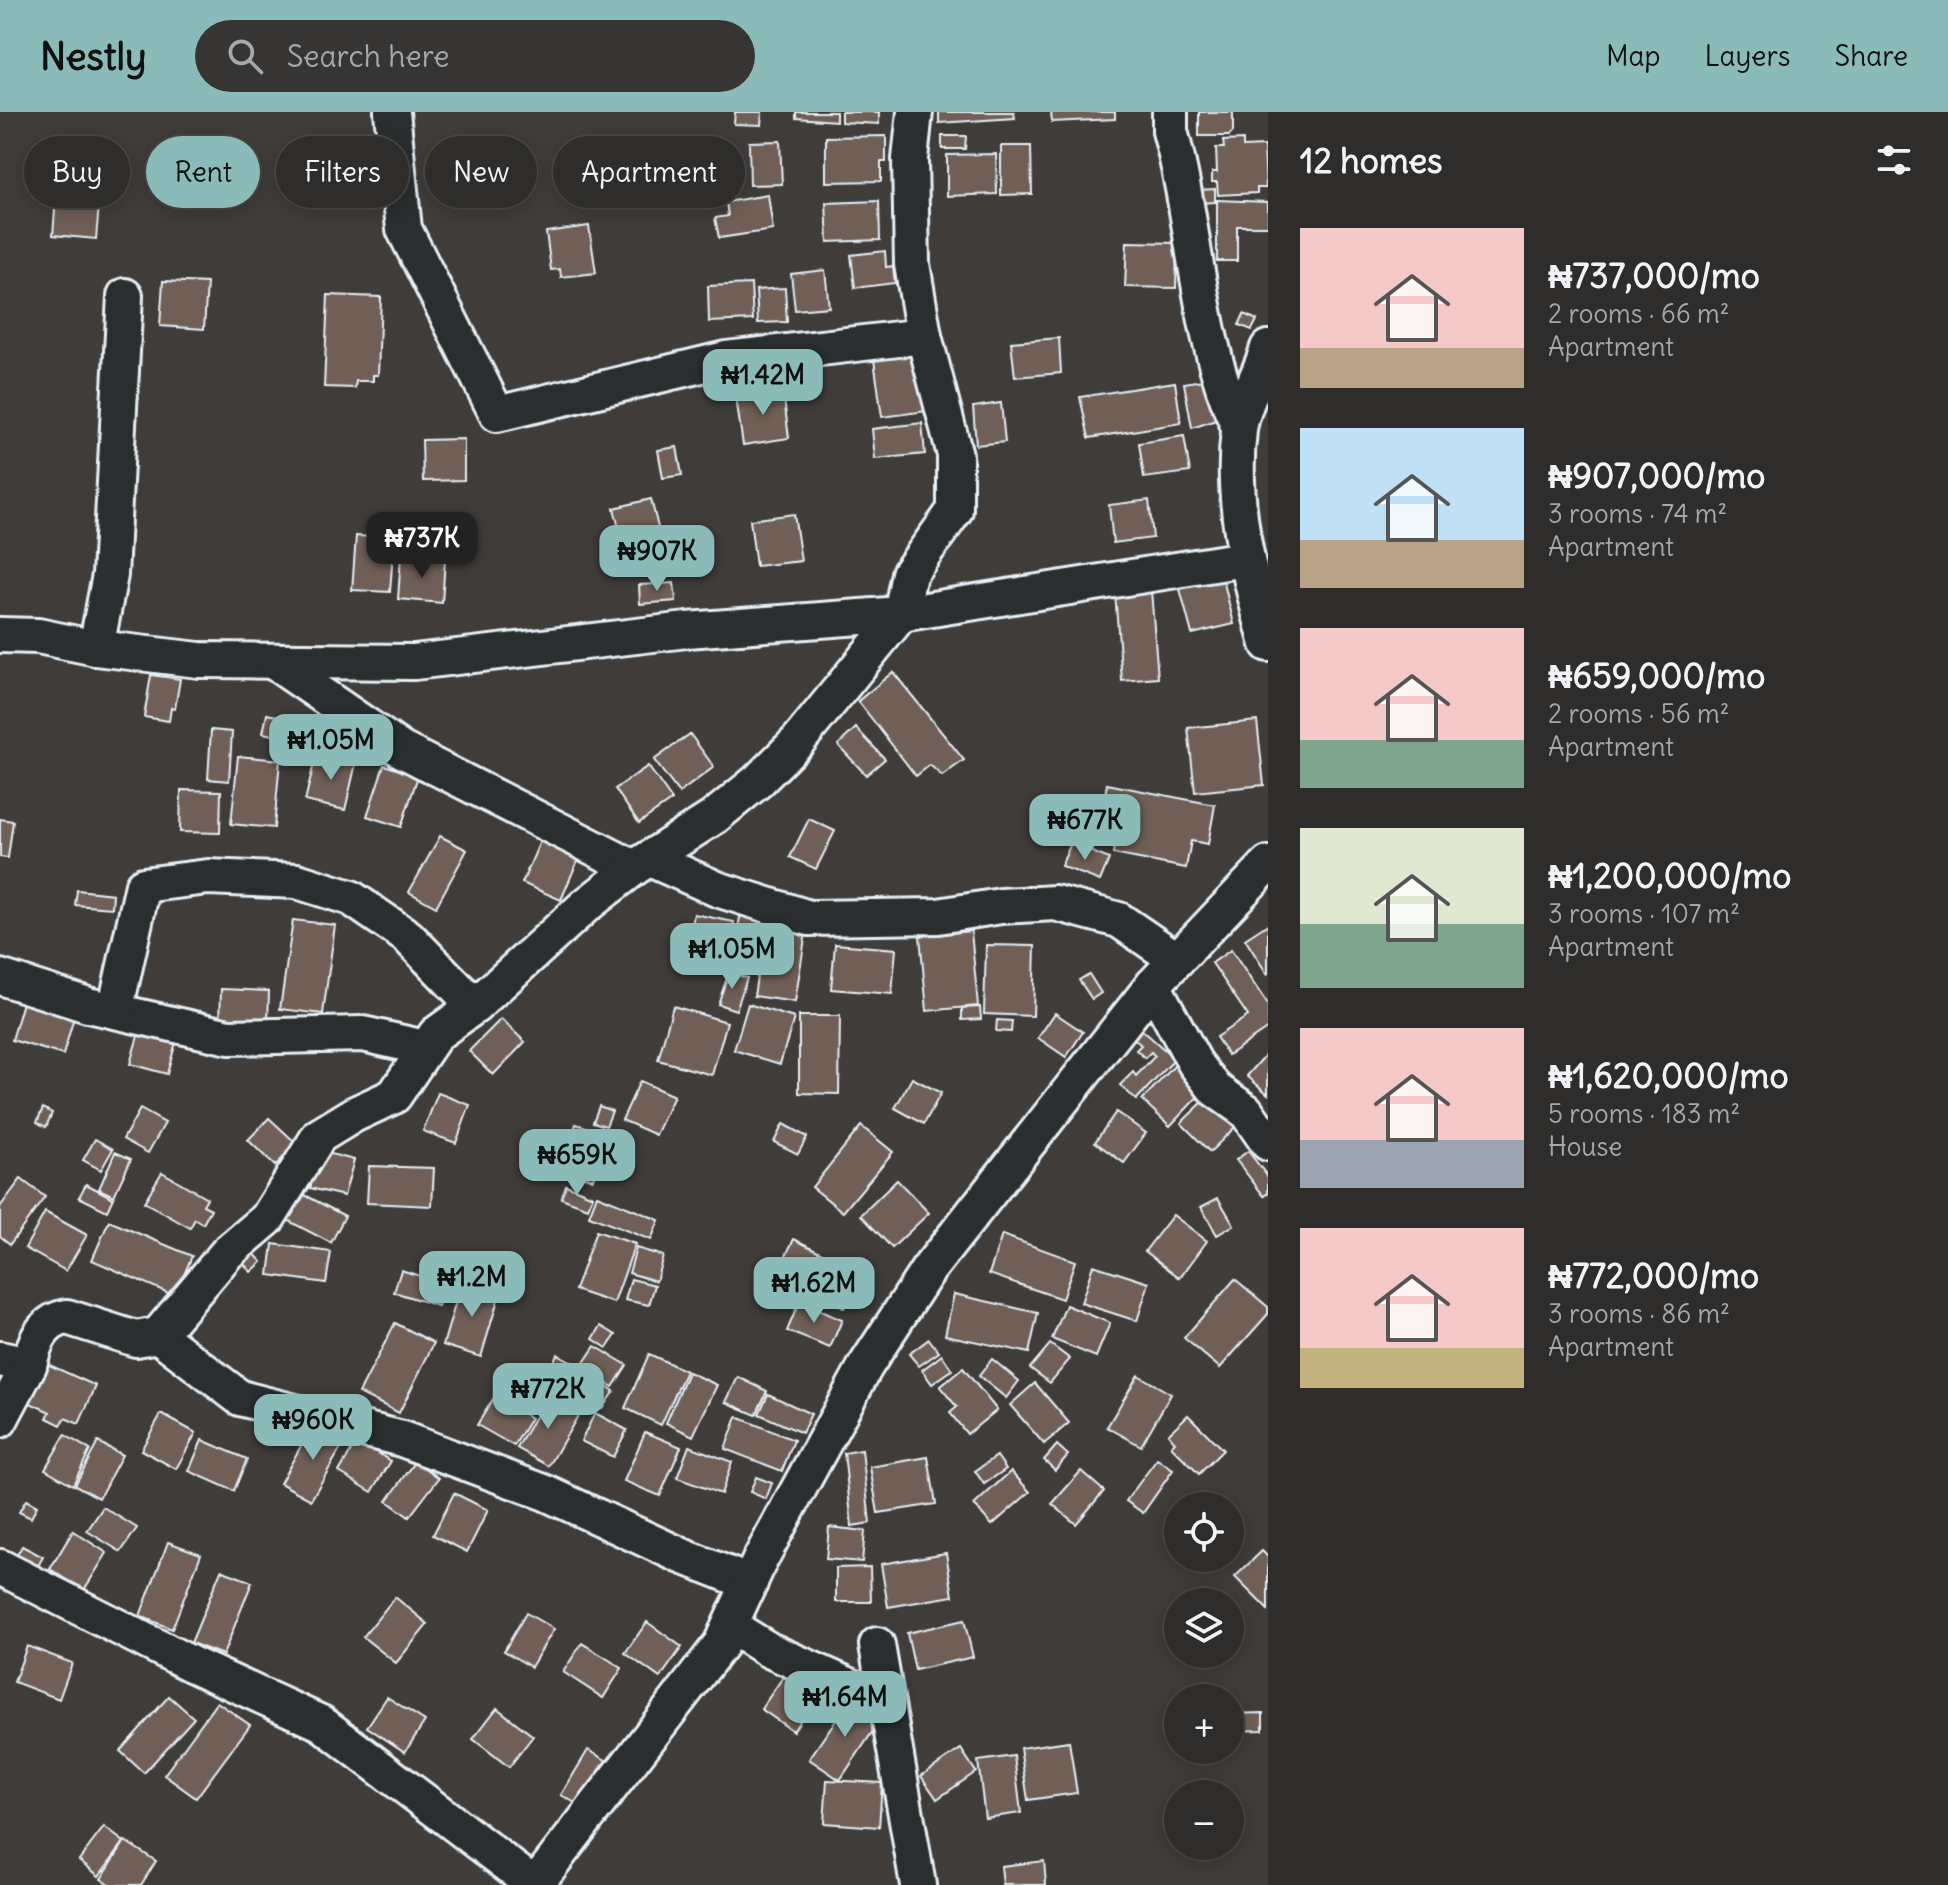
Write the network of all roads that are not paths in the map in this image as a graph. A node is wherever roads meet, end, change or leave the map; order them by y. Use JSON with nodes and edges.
{"nodes":[{"id":1,"x":392,"y":112,"type":"edge"},
{"id":2,"x":915,"y":112,"type":"edge"},
{"id":3,"x":1170,"y":112,"type":"edge"},
{"id":4,"x":125,"y":296,"type":"dead end"},
{"id":5,"x":924,"y":336,"type":"junction"},
{"id":6,"x":1268,"y":348,"type":"edge"},
{"id":7,"x":1239,"y":427,"type":"junction"},
{"id":8,"x":1245,"y":559,"type":"junction"},
{"id":9,"x":901,"y":614,"type":"junction"},
{"id":10,"x":0,"y":635,"type":"edge"},
{"id":11,"x":1268,"y":644,"type":"edge"},
{"id":12,"x":96,"y":648,"type":"junction"},
{"id":13,"x":274,"y":662,"type":"junction"},
{"id":14,"x":642,"y":863,"type":"junction"},
{"id":15,"x":1268,"y":864,"type":"edge"},
{"id":16,"x":1176,"y":959,"type":"junction"},
{"id":17,"x":0,"y":977,"type":"edge"},
{"id":18,"x":1153,"y":985,"type":"junction"},
{"id":19,"x":475,"y":1006,"type":"junction"},
{"id":20,"x":115,"y":1011,"type":"junction"},
{"id":21,"x":425,"y":1048,"type":"junction"},
{"id":22,"x":1268,"y":1143,"type":"edge"},
{"id":23,"x":158,"y":1335,"type":"junction"},
{"id":24,"x":14,"y":1362,"type":"edge"},
{"id":25,"x":0,"y":1420,"type":"edge"},
{"id":26,"x":0,"y":1567,"type":"edge"},
{"id":27,"x":750,"y":1583,"type":"junction"},
{"id":28,"x":730,"y":1626,"type":"junction"},
{"id":29,"x":877,"y":1645,"type":"dead end"},
{"id":30,"x":884,"y":1701,"type":"junction"},
{"id":31,"x":918,"y":1885,"type":"edge"}],
"edges":[{"from":1,"to":5,"type":"street"},
{"from":2,"to":5,"type":"street"},
{"from":3,"to":7,"type":"street"},
{"from":4,"to":12,"type":"street"},
{"from":5,"to":9,"type":"street"},
{"from":6,"to":7,"type":"street"},
{"from":7,"to":8,"type":"street"},
{"from":8,"to":9,"type":"street"},
{"from":8,"to":11,"type":"street"},
{"from":9,"to":13,"type":"street"},
{"from":9,"to":14,"type":"street"},
{"from":10,"to":12,"type":"street"},
{"from":12,"to":13,"type":"street"},
{"from":13,"to":14,"type":"street"},
{"from":14,"to":16,"type":"street"},
{"from":14,"to":19,"type":"street"},
{"from":15,"to":16,"type":"street"},
{"from":16,"to":18,"type":"street"},
{"from":17,"to":20,"type":"street"},
{"from":18,"to":22,"type":"street"},
{"from":18,"to":27,"type":"street"},
{"from":19,"to":20,"type":"street"},
{"from":19,"to":21,"type":"street"},
{"from":20,"to":21,"type":"street"},
{"from":21,"to":23,"type":"street"},
{"from":23,"to":24,"type":"street"},
{"from":23,"to":27,"type":"street"},
{"from":24,"to":25,"type":"street"},
{"from":26,"to":28,"type":"street"},
{"from":27,"to":28,"type":"street"},
{"from":28,"to":30,"type":"street"},
{"from":29,"to":30,"type":"street"},
{"from":30,"to":31,"type":"street"}]}
